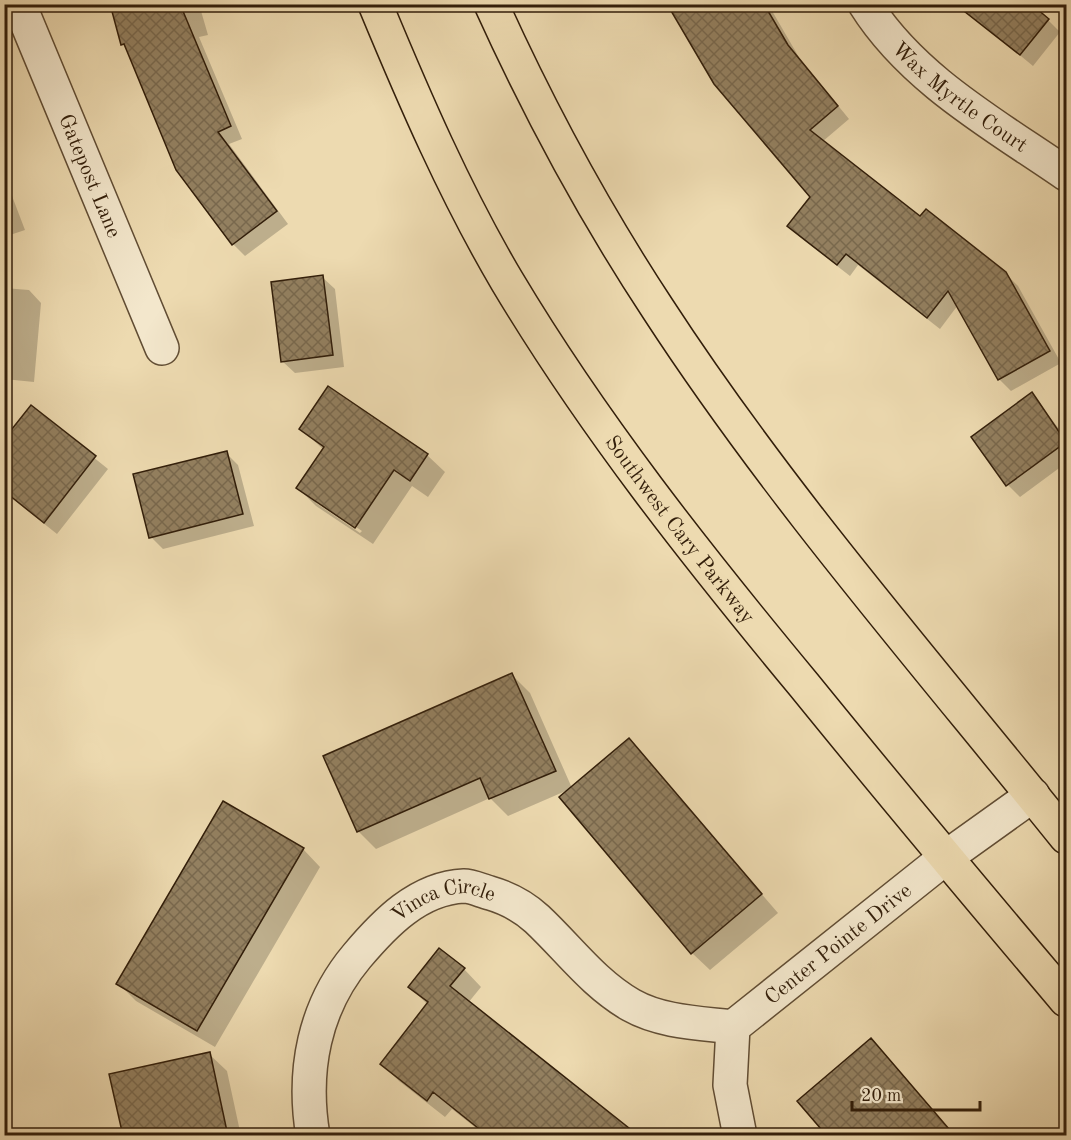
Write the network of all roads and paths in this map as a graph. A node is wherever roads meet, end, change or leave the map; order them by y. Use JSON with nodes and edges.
{"nodes":[{"id":1,"x":19,"y":4,"type":"edge"},
{"id":2,"x":375,"y":4,"type":"edge"},
{"id":3,"x":491,"y":4,"type":"edge"},
{"id":4,"x":865,"y":4,"type":"edge"},
{"id":5,"x":1066,"y":174,"type":"edge"},
{"id":6,"x":162,"y":348,"type":"dead end"},
{"id":7,"x":1033,"y":795,"type":"junction"},
{"id":8,"x":1066,"y":837,"type":"edge"},
{"id":9,"x":945,"y":858,"type":"junction"},
{"id":10,"x":1066,"y":1000,"type":"edge"},
{"id":11,"x":733,"y":1027,"type":"junction"},
{"id":12,"x":313,"y":1136,"type":"edge"},
{"id":13,"x":741,"y":1136,"type":"edge"}],
"edges":[{"from":1,"to":6,"type":"street","name":"Gatepost Lane"},
{"from":2,"to":9,"type":"main road","name":"Southwest Cary Parkway"},
{"from":3,"to":7,"type":"main road"},
{"from":4,"to":5,"type":"street","name":"Wax Myrtle Court"},
{"from":7,"to":8,"type":"main road"},
{"from":7,"to":9,"type":"street","name":"Center Pointe Drive"},
{"from":9,"to":10,"type":"main road","name":"Southwest Cary Parkway"},
{"from":9,"to":11,"type":"street","name":"Center Pointe Drive"},
{"from":11,"to":12,"type":"street","name":"Vinca Circle"},
{"from":11,"to":13,"type":"street"}]}
